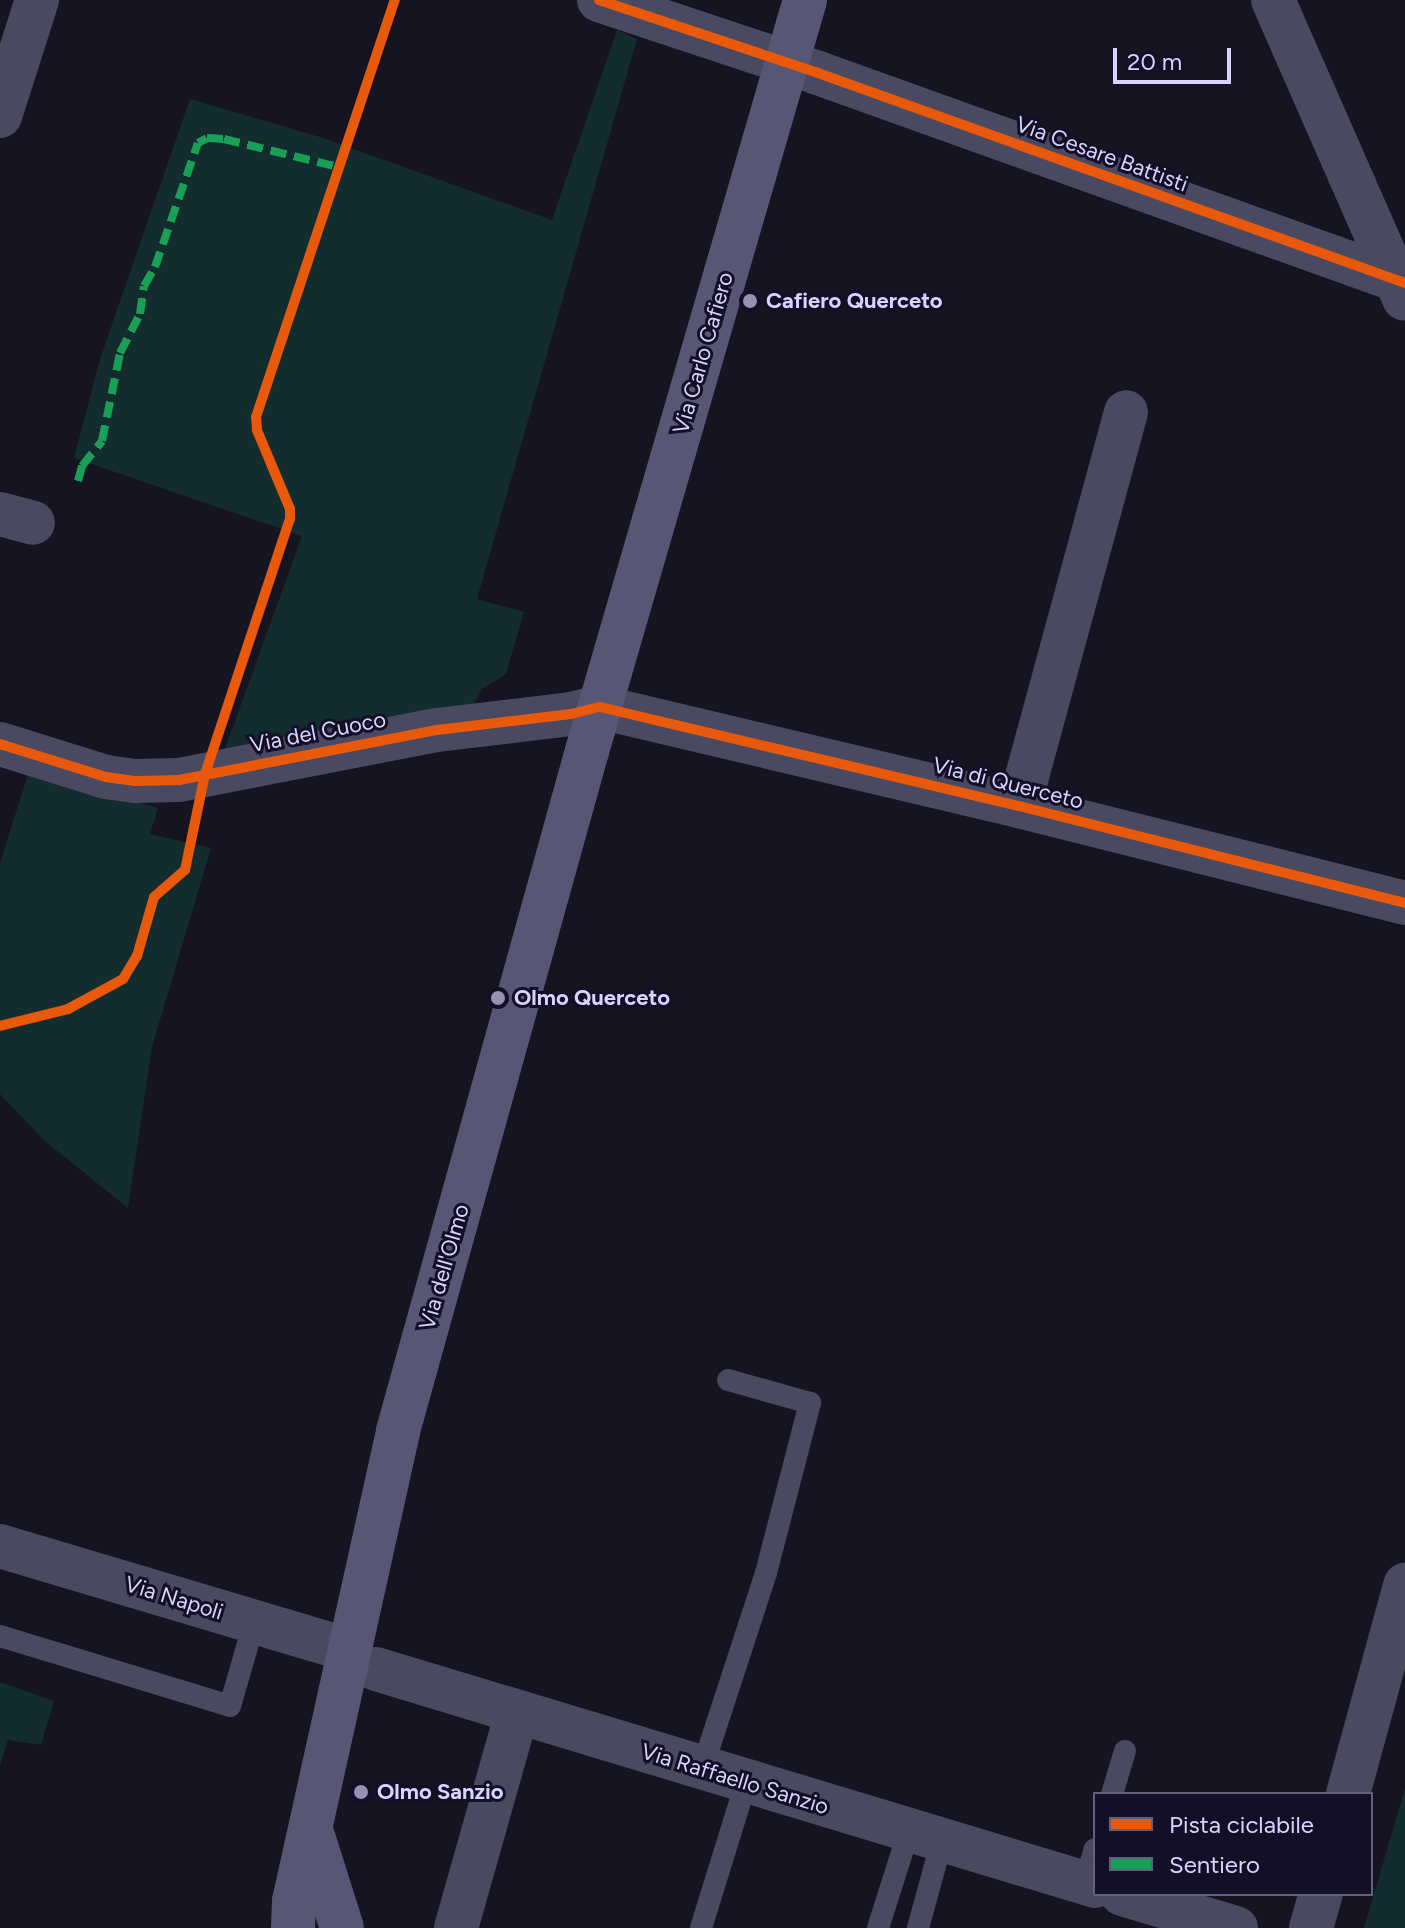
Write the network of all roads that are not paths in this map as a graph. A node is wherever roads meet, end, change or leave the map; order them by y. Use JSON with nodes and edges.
{"nodes":[{"id":1,"x":37,"y":0,"type":"edge"},
{"id":2,"x":599,"y":0,"type":"edge"},
{"id":3,"x":805,"y":0,"type":"edge"},
{"id":4,"x":1273,"y":0,"type":"edge"},
{"id":5,"x":786,"y":63,"type":"junction"},
{"id":6,"x":0,"y":116,"type":"edge"},
{"id":7,"x":1402,"y":288,"type":"edge"},
{"id":8,"x":1126,"y":412,"type":"dead end"},
{"id":9,"x":600,"y":707,"type":"junction"},
{"id":10,"x":0,"y":744,"type":"edge"},
{"id":11,"x":1019,"y":806,"type":"junction"},
{"id":12,"x":1405,"y":903,"type":"edge"},
{"id":13,"x":728,"y":1380,"type":"dead end"},
{"id":14,"x":0,"y":1546,"type":"edge"},
{"id":15,"x":1405,"y":1585,"type":"edge"},
{"id":16,"x":254,"y":1623,"type":"junction"},
{"id":17,"x":0,"y":1636,"type":"edge"},
{"id":18,"x":362,"y":1660,"type":"junction"},
{"id":19,"x":517,"y":1713,"type":"junction"},
{"id":20,"x":1125,"y":1751,"type":"dead end"},
{"id":21,"x":702,"y":1769,"type":"junction"},
{"id":22,"x":746,"y":1783,"type":"junction"},
{"id":23,"x":1113,"y":1792,"type":"edge"},
{"id":24,"x":1349,"y":1792,"type":"edge"},
{"id":25,"x":312,"y":1834,"type":"junction"},
{"id":26,"x":925,"y":1835,"type":"junction"},
{"id":27,"x":1093,"y":1877,"type":"edge"},
{"id":28,"x":1137,"y":1896,"type":"edge"},
{"id":29,"x":1320,"y":1896,"type":"edge"},
{"id":30,"x":1190,"y":1921,"type":"edge"},
{"id":31,"x":455,"y":1925,"type":"edge"},
{"id":32,"x":293,"y":1928,"type":"edge"},
{"id":33,"x":342,"y":1928,"type":"edge"},
{"id":34,"x":701,"y":1928,"type":"edge"},
{"id":35,"x":878,"y":1928,"type":"edge"},
{"id":36,"x":918,"y":1928,"type":"edge"},
{"id":37,"x":1311,"y":1928,"type":"edge"}],
"edges":[{"from":1,"to":6,"type":"street"},
{"from":2,"to":5,"type":"street","name":"Via Cesare Battisti"},
{"from":3,"to":5,"type":"main road","name":"Via Carlo Cafiero"},
{"from":4,"to":7,"type":"street"},
{"from":5,"to":7,"type":"street","name":"Via Cesare Battisti"},
{"from":5,"to":9,"type":"main road","name":"Via Carlo Cafiero"},
{"from":8,"to":11,"type":"street","name":"Via di Querceto"},
{"from":9,"to":10,"type":"street","name":"Via del Cuoco"},
{"from":9,"to":11,"type":"street","name":"Via di Querceto"},
{"from":9,"to":18,"type":"main road","name":"Via dell'Olmo"},
{"from":11,"to":12,"type":"street","name":"Via di Querceto"},
{"from":13,"to":21,"type":"lane"},
{"from":14,"to":16,"type":"street","name":"Via Napoli"},
{"from":15,"to":24,"type":"street"},
{"from":16,"to":17,"type":"lane"},
{"from":16,"to":18,"type":"street","name":"Via Napoli"},
{"from":18,"to":19,"type":"street","name":"Via Raffaello Sanzio"},
{"from":18,"to":25,"type":"main road","name":"Via dell'Olmo"},
{"from":19,"to":21,"type":"street","name":"Via Raffaello Sanzio"},
{"from":19,"to":31,"type":"street"},
{"from":20,"to":23,"type":"lane"},
{"from":21,"to":22,"type":"street","name":"Via Raffaello Sanzio"},
{"from":22,"to":26,"type":"street","name":"Via Raffaello Sanzio"},
{"from":22,"to":34,"type":"lane"},
{"from":25,"to":32,"type":"main road","name":"Via dell'Olmo"},
{"from":25,"to":33,"type":"main road","name":"Via dell'Olmo"},
{"from":26,"to":27,"type":"street","name":"Via Raffaello Sanzio"},
{"from":26,"to":35,"type":"lane"},
{"from":26,"to":36,"type":"lane"},
{"from":28,"to":30,"type":"street","name":"Via Raffaello Sanzio"},
{"from":29,"to":37,"type":"street"}]}
